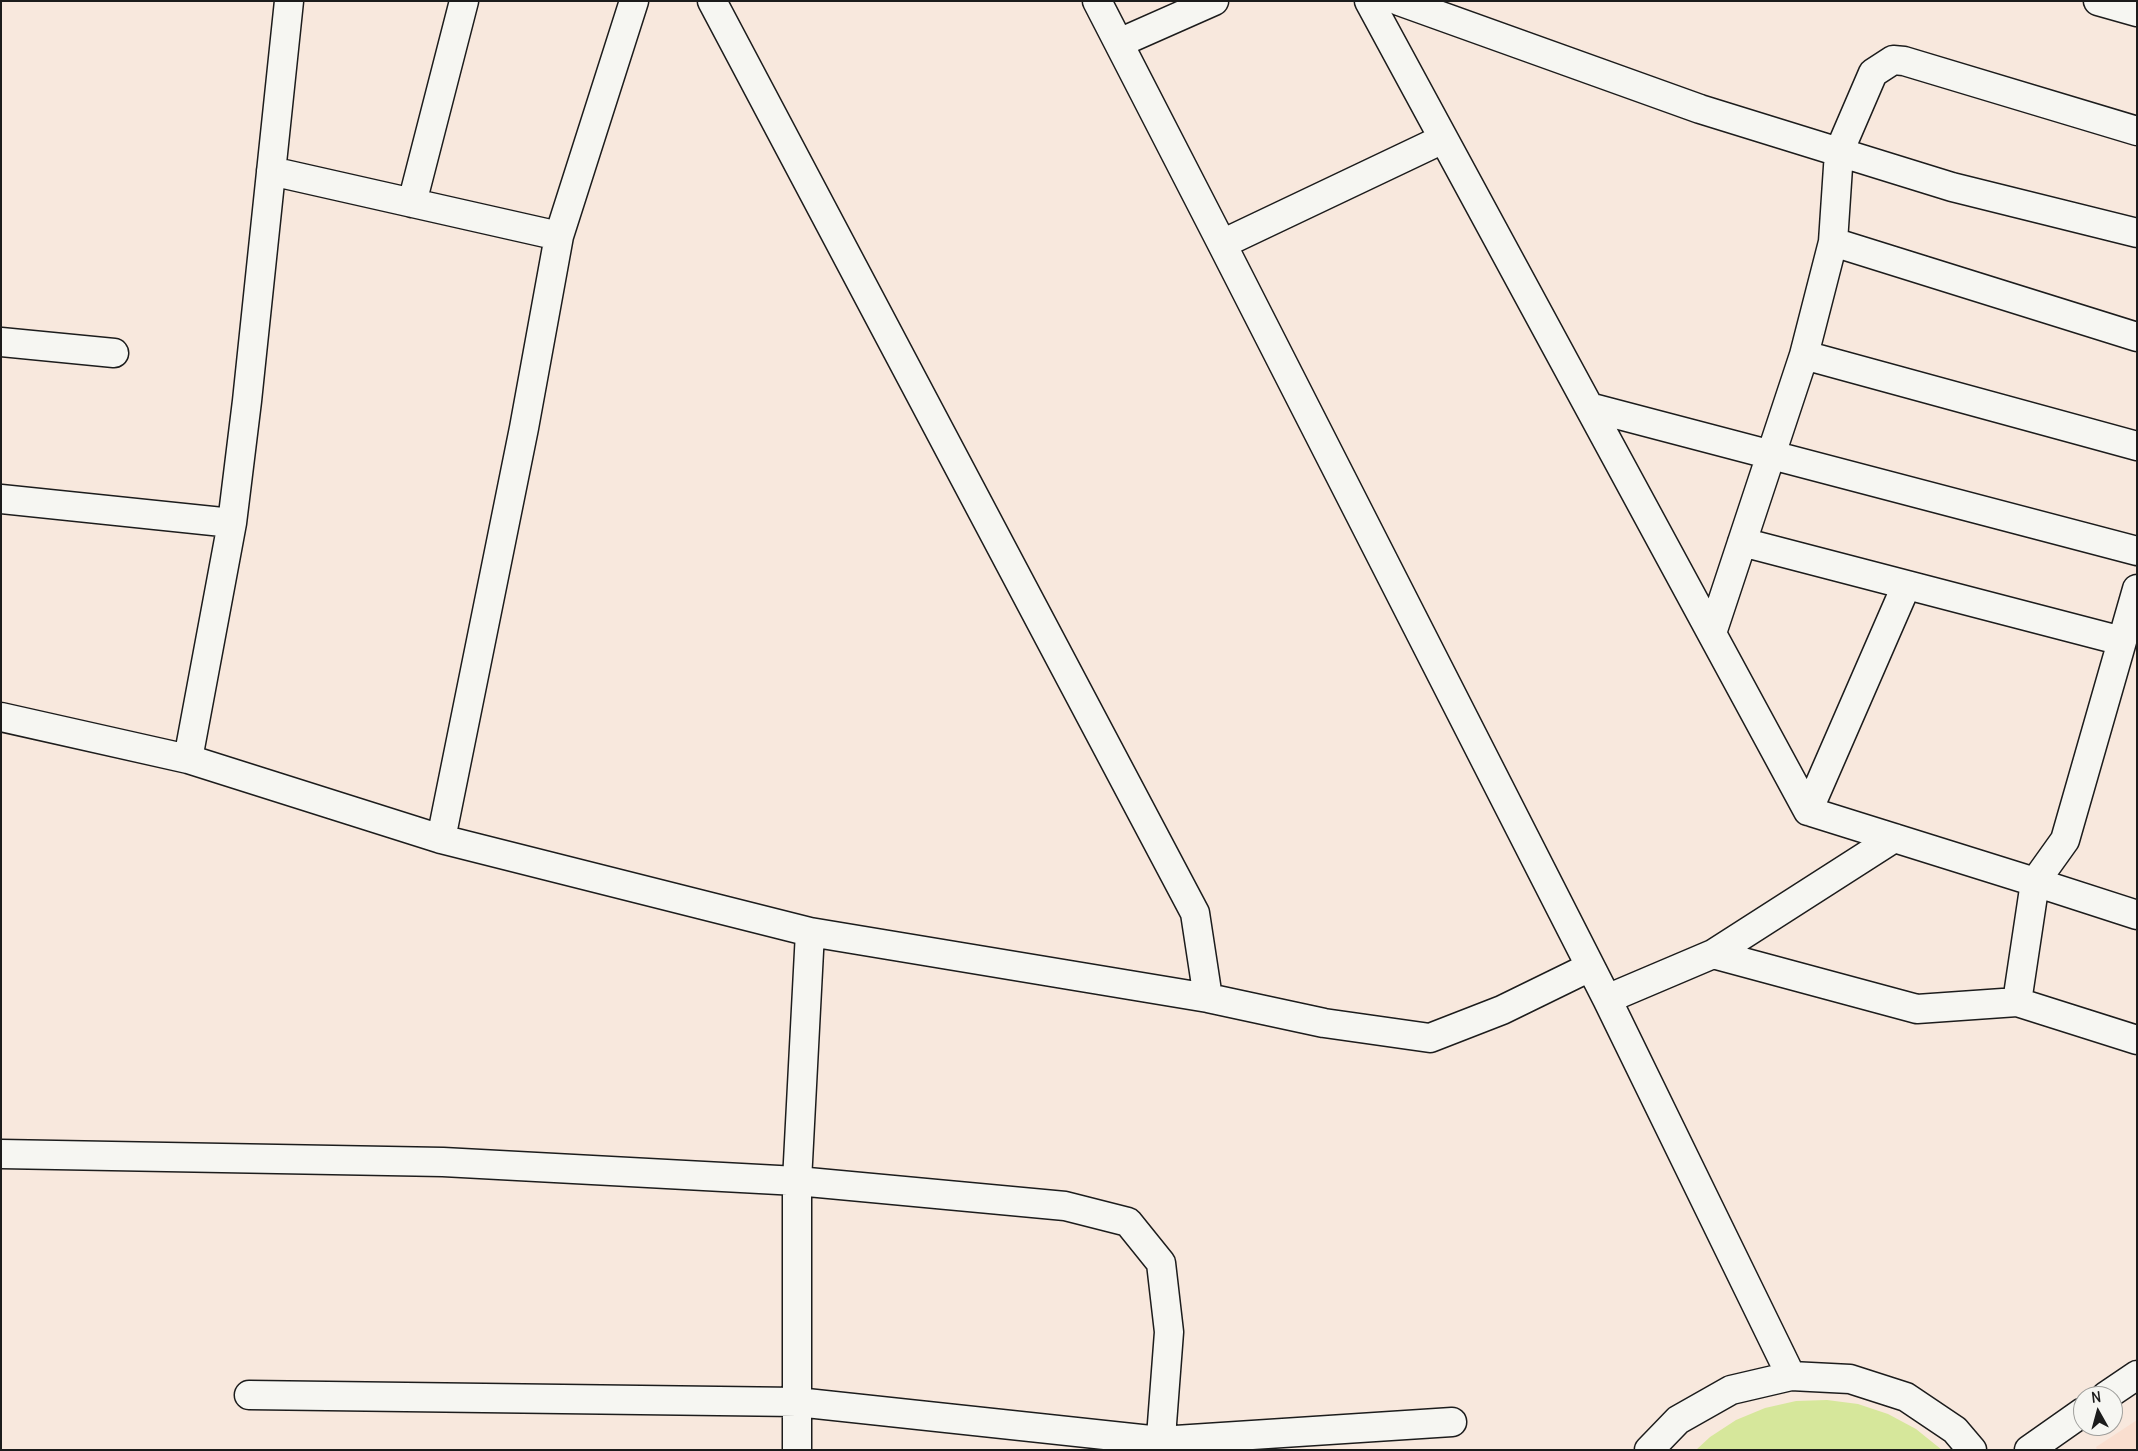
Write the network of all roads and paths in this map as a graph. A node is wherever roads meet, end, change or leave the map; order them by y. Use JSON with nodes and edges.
{"nodes":[{"id":1,"x":289,"y":1,"type":"edge"},
{"id":2,"x":464,"y":1,"type":"edge"},
{"id":3,"x":634,"y":1,"type":"edge"},
{"id":4,"x":712,"y":1,"type":"edge"},
{"id":5,"x":1096,"y":1,"type":"edge"},
{"id":6,"x":1214,"y":1,"type":"edge"},
{"id":7,"x":1369,"y":1,"type":"edge"},
{"id":8,"x":1399,"y":1,"type":"edge"},
{"id":9,"x":2098,"y":1,"type":"edge"},
{"id":10,"x":2137,"y":12,"type":"edge"},
{"id":11,"x":1119,"y":43,"type":"junction"},
{"id":12,"x":2137,"y":131,"type":"edge"},
{"id":13,"x":1444,"y":139,"type":"junction"},
{"id":14,"x":1839,"y":152,"type":"junction"},
{"id":15,"x":272,"y":171,"type":"junction"},
{"id":16,"x":412,"y":202,"type":"junction"},
{"id":17,"x":2137,"y":233,"type":"edge"},
{"id":18,"x":559,"y":236,"type":"junction"},
{"id":19,"x":1833,"y":242,"type":"junction"},
{"id":20,"x":1222,"y":244,"type":"junction"},
{"id":21,"x":2137,"y":337,"type":"edge"},
{"id":22,"x":1,"y":342,"type":"edge"},
{"id":23,"x":114,"y":354,"type":"dead end"},
{"id":24,"x":1804,"y":355,"type":"junction"},
{"id":25,"x":1589,"y":407,"type":"junction"},
{"id":26,"x":2137,"y":446,"type":"edge"},
{"id":27,"x":1772,"y":455,"type":"junction"},
{"id":28,"x":1,"y":499,"type":"edge"},
{"id":29,"x":232,"y":523,"type":"junction"},
{"id":30,"x":1742,"y":542,"type":"junction"},
{"id":31,"x":2137,"y":551,"type":"edge"},
{"id":32,"x":1906,"y":586,"type":"junction"},
{"id":33,"x":2137,"y":589,"type":"edge"},
{"id":34,"x":1712,"y":633,"type":"junction"},
{"id":35,"x":2122,"y":641,"type":"junction"},
{"id":36,"x":1,"y":717,"type":"edge"},
{"id":37,"x":188,"y":759,"type":"junction"},
{"id":38,"x":1808,"y":811,"type":"junction"},
{"id":39,"x":1894,"y":838,"type":"junction"},
{"id":40,"x":441,"y":839,"type":"junction"},
{"id":41,"x":2035,"y":882,"type":"junction"},
{"id":42,"x":2137,"y":916,"type":"edge"},
{"id":43,"x":810,"y":932,"type":"junction"},
{"id":44,"x":1713,"y":954,"type":"junction"},
{"id":45,"x":1590,"y":967,"type":"junction"},
{"id":46,"x":1208,"y":998,"type":"junction"},
{"id":47,"x":1607,"y":999,"type":"junction"},
{"id":48,"x":2017,"y":1002,"type":"junction"},
{"id":49,"x":2137,"y":1040,"type":"edge"},
{"id":50,"x":1,"y":1154,"type":"edge"},
{"id":51,"x":797,"y":1181,"type":"junction"},
{"id":52,"x":2137,"y":1375,"type":"edge"},
{"id":53,"x":1791,"y":1376,"type":"junction"},
{"id":54,"x":2121,"y":1386,"type":"edge"},
{"id":55,"x":250,"y":1395,"type":"dead end"},
{"id":56,"x":797,"y":1402,"type":"junction"},
{"id":57,"x":2073,"y":1419,"type":"edge"},
{"id":58,"x":1452,"y":1422,"type":"dead end"},
{"id":59,"x":1160,"y":1445,"type":"edge"},
{"id":60,"x":797,"y":1450,"type":"edge"},
{"id":61,"x":1649,"y":1450,"type":"edge"},
{"id":62,"x":1972,"y":1450,"type":"edge"},
{"id":63,"x":2029,"y":1450,"type":"edge"}],
"edges":[{"from":1,"to":15,"type":"street"},
{"from":2,"to":16,"type":"street"},
{"from":3,"to":18,"type":"street"},
{"from":4,"to":46,"type":"street"},
{"from":5,"to":11,"type":"street"},
{"from":6,"to":11,"type":"street"},
{"from":7,"to":13,"type":"street"},
{"from":8,"to":14,"type":"street"},
{"from":9,"to":10,"type":"street"},
{"from":11,"to":20,"type":"street"},
{"from":12,"to":14,"type":"street"},
{"from":13,"to":20,"type":"street"},
{"from":13,"to":25,"type":"street"},
{"from":14,"to":17,"type":"street"},
{"from":14,"to":19,"type":"street"},
{"from":15,"to":16,"type":"street"},
{"from":15,"to":29,"type":"street"},
{"from":16,"to":18,"type":"street"},
{"from":18,"to":40,"type":"street"},
{"from":19,"to":21,"type":"street"},
{"from":19,"to":24,"type":"street"},
{"from":20,"to":45,"type":"street"},
{"from":22,"to":23,"type":"street"},
{"from":24,"to":26,"type":"street"},
{"from":24,"to":27,"type":"street"},
{"from":25,"to":27,"type":"street"},
{"from":25,"to":34,"type":"street"},
{"from":27,"to":30,"type":"street"},
{"from":27,"to":31,"type":"street"},
{"from":28,"to":29,"type":"street"},
{"from":29,"to":37,"type":"street"},
{"from":30,"to":32,"type":"street"},
{"from":30,"to":34,"type":"street"},
{"from":32,"to":35,"type":"street"},
{"from":32,"to":38,"type":"street"},
{"from":33,"to":35,"type":"street"},
{"from":34,"to":38,"type":"street"},
{"from":35,"to":41,"type":"street"},
{"from":36,"to":37,"type":"street"},
{"from":37,"to":40,"type":"street"},
{"from":38,"to":39,"type":"street"},
{"from":39,"to":41,"type":"street"},
{"from":39,"to":44,"type":"street"},
{"from":40,"to":43,"type":"street"},
{"from":41,"to":42,"type":"street"},
{"from":41,"to":48,"type":"street"},
{"from":43,"to":46,"type":"street"},
{"from":43,"to":51,"type":"street"},
{"from":44,"to":47,"type":"street"},
{"from":44,"to":48,"type":"street"},
{"from":45,"to":46,"type":"street"},
{"from":45,"to":47,"type":"street"},
{"from":47,"to":53,"type":"street"},
{"from":48,"to":49,"type":"street"},
{"from":50,"to":51,"type":"street"},
{"from":51,"to":56,"type":"street"},
{"from":51,"to":59,"type":"street"},
{"from":52,"to":54,"type":"street"},
{"from":53,"to":61,"type":"street"},
{"from":53,"to":62,"type":"street"},
{"from":55,"to":56,"type":"street"},
{"from":56,"to":59,"type":"street"},
{"from":56,"to":60,"type":"street"},
{"from":57,"to":63,"type":"street"},
{"from":58,"to":59,"type":"street"}]}
